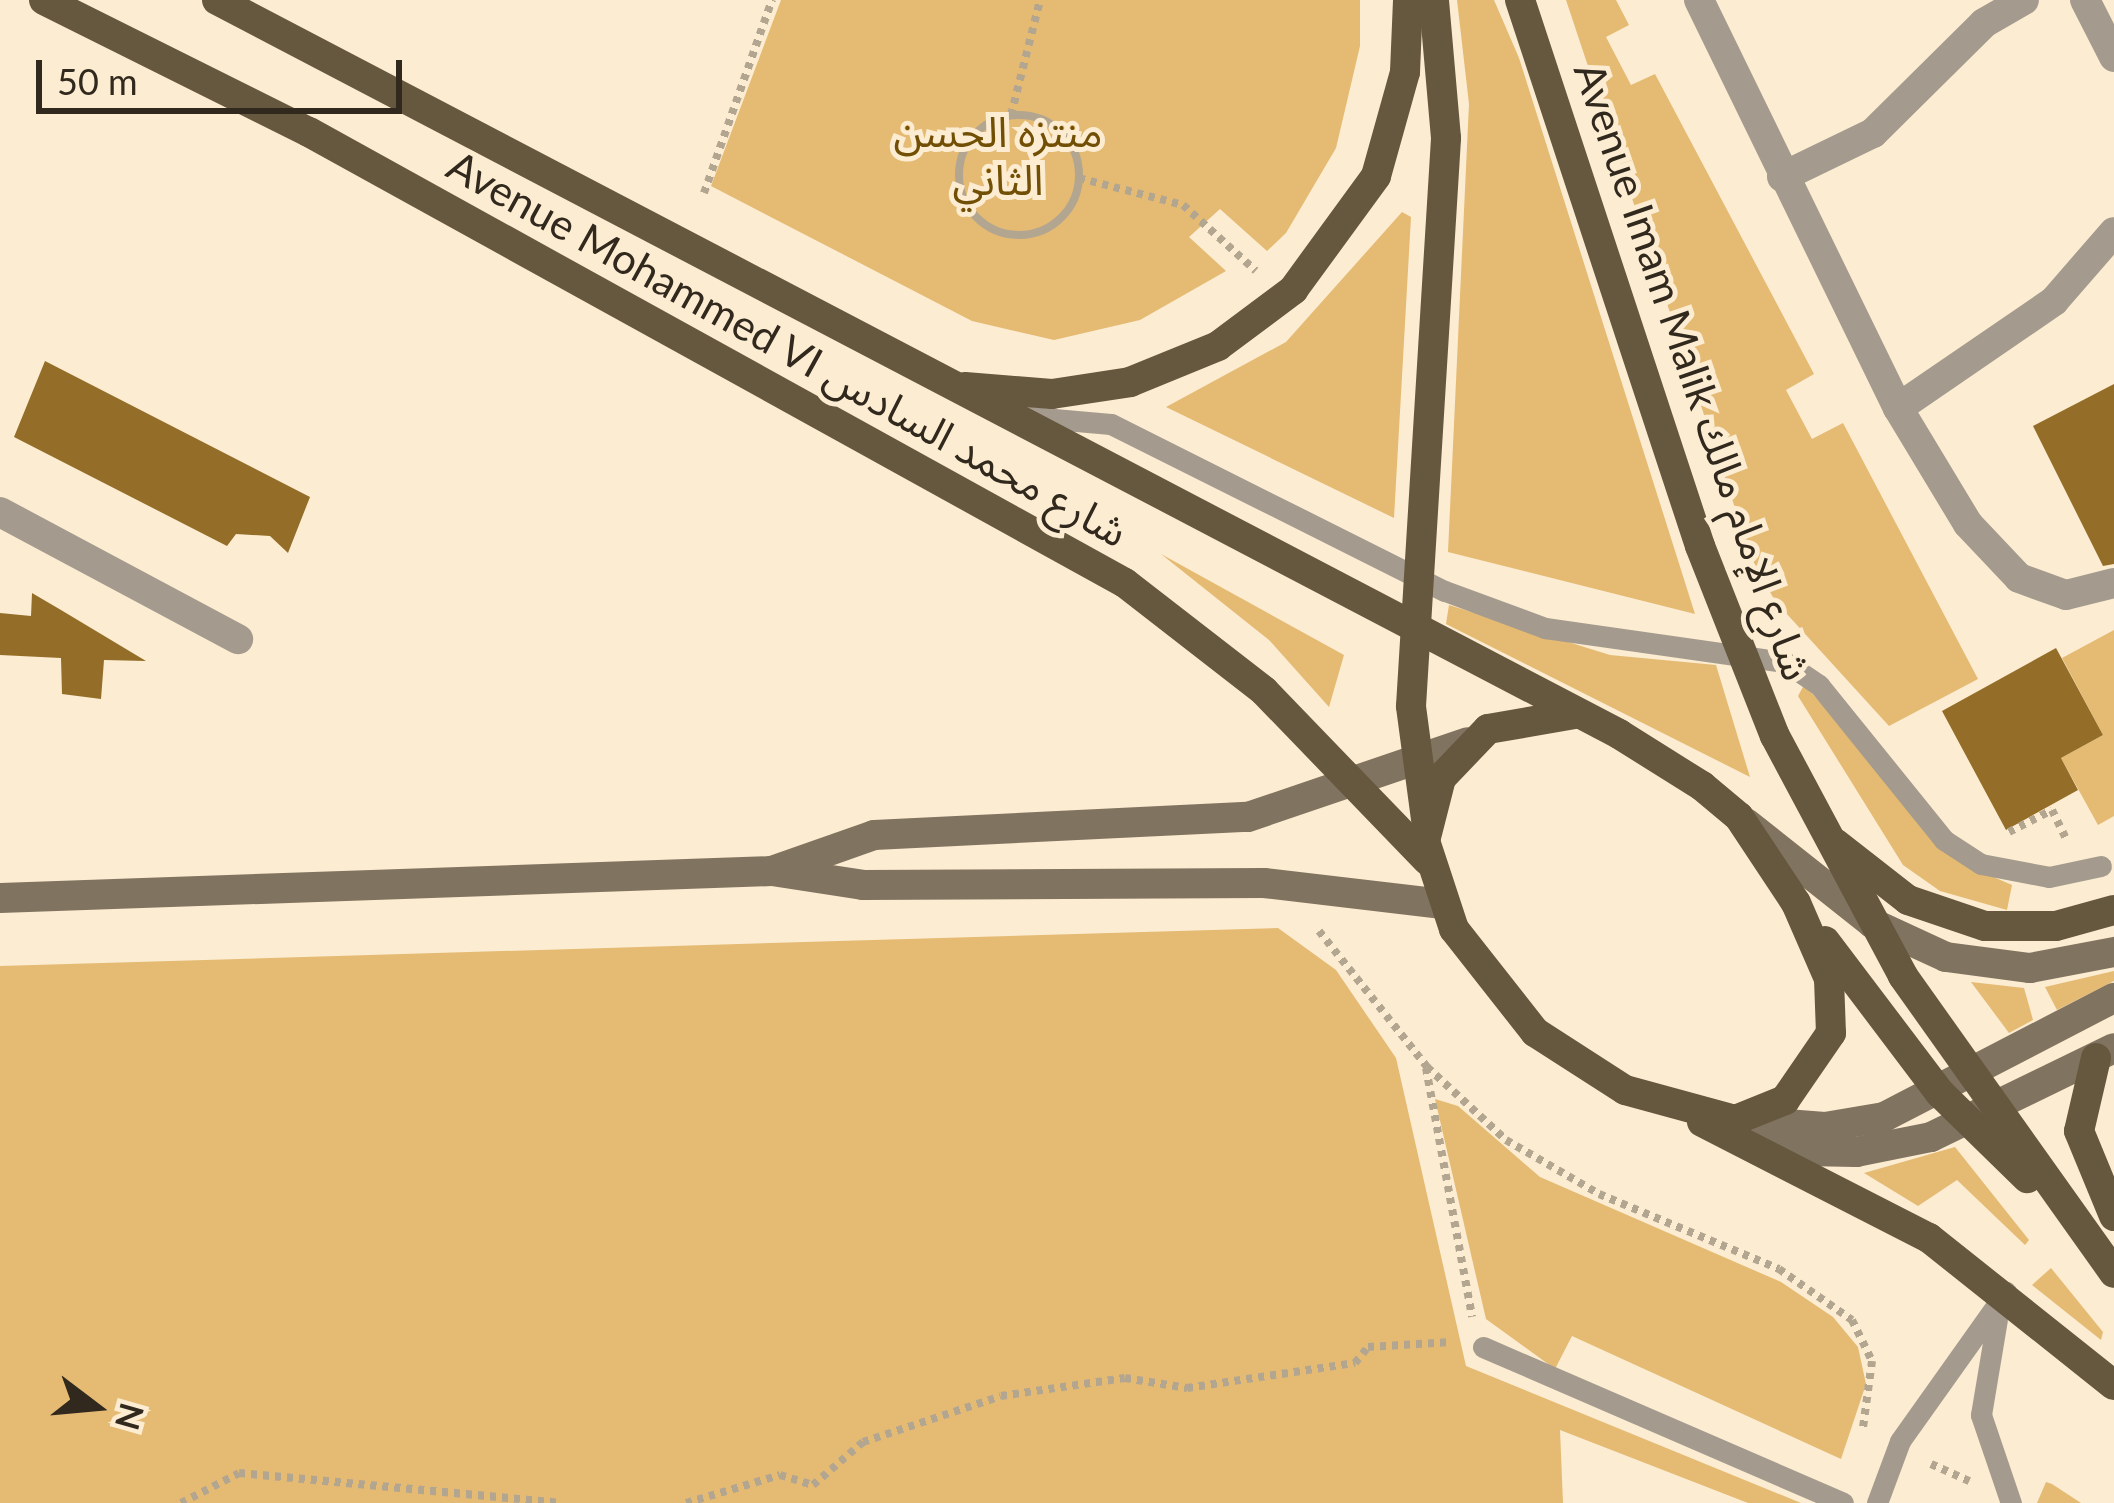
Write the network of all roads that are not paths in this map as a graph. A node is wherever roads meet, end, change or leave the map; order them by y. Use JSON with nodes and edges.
{"nodes":[{"id":1,"x":44,"y":0,"type":"edge"},
{"id":2,"x":217,"y":0,"type":"edge"},
{"id":3,"x":1408,"y":0,"type":"edge"},
{"id":4,"x":1434,"y":0,"type":"edge"},
{"id":5,"x":1520,"y":0,"type":"edge"},
{"id":6,"x":1700,"y":0,"type":"edge"},
{"id":7,"x":2024,"y":0,"type":"edge"},
{"id":8,"x":2085,"y":0,"type":"edge"},
{"id":9,"x":2112,"y":49,"type":"edge"},
{"id":10,"x":1782,"y":177,"type":"junction"},
{"id":11,"x":2114,"y":232,"type":"edge"},
{"id":12,"x":934,"y":381,"type":"junction"},
{"id":13,"x":1898,"y":408,"type":"junction"},
{"id":14,"x":1000,"y":416,"type":"junction"},
{"id":15,"x":0,"y":512,"type":"edge"},
{"id":16,"x":1418,"y":577,"type":"junction"},
{"id":17,"x":2114,"y":583,"type":"edge"},
{"id":18,"x":1415,"y":636,"type":"junction"},
{"id":19,"x":238,"y":639,"type":"dead end"},
{"id":20,"x":1740,"y":656,"type":"junction"},
{"id":21,"x":1575,"y":714,"type":"junction"},
{"id":22,"x":1468,"y":742,"type":"junction"},
{"id":23,"x":1415,"y":766,"type":"junction"},
{"id":24,"x":1354,"y":784,"type":"junction"},
{"id":25,"x":1739,"y":818,"type":"junction"},
{"id":26,"x":1427,"y":821,"type":"junction"},
{"id":27,"x":1822,"y":832,"type":"junction"},
{"id":28,"x":1427,"y":860,"type":"junction"},
{"id":29,"x":2101,"y":866,"type":"dead end"},
{"id":30,"x":772,"y":871,"type":"junction"},
{"id":31,"x":0,"y":898,"type":"edge"},
{"id":32,"x":1796,"y":903,"type":"junction"},
{"id":33,"x":1443,"y":904,"type":"junction"},
{"id":34,"x":2114,"y":910,"type":"edge"},
{"id":35,"x":1872,"y":923,"type":"junction"},
{"id":36,"x":2114,"y":952,"type":"edge"},
{"id":37,"x":2114,"y":998,"type":"edge"},
{"id":38,"x":2105,"y":1053,"type":"edge"},
{"id":39,"x":1972,"y":1077,"type":"junction"},
{"id":40,"x":1940,"y":1093,"type":"junction"},
{"id":41,"x":1675,"y":1108,"type":"junction"},
{"id":42,"x":1982,"y":1116,"type":"junction"},
{"id":43,"x":1735,"y":1120,"type":"junction"},
{"id":44,"x":1758,"y":1150,"type":"junction"},
{"id":45,"x":2114,"y":1216,"type":"edge"},
{"id":46,"x":2114,"y":1273,"type":"edge"},
{"id":47,"x":2006,"y":1292,"type":"junction"},
{"id":48,"x":1481,"y":1346,"type":"road end"},
{"id":49,"x":2114,"y":1385,"type":"edge"},
{"id":50,"x":1844,"y":1503,"type":"edge"},
{"id":51,"x":1877,"y":1503,"type":"edge"},
{"id":52,"x":2011,"y":1503,"type":"edge"}],
"edges":[{"from":1,"to":24,"type":"main road","name":"Avenue Mohammed VI شارع محمد السادس"},
{"from":2,"to":12,"type":"main road","name":"Avenue Mohammed VI شارع محمد السادس"},
{"from":3,"to":12,"type":"main road"},
{"from":4,"to":16,"type":"main road"},
{"from":5,"to":20,"type":"main road","name":"Avenue Imam Malik شارع الإمام مالك"},
{"from":6,"to":10,"type":"street"},
{"from":7,"to":10,"type":"street"},
{"from":8,"to":9,"type":"street"},
{"from":10,"to":13,"type":"street"},
{"from":11,"to":13,"type":"street"},
{"from":12,"to":14,"type":"main road","name":"Avenue Mohammed VI شارع محمد السادس"},
{"from":13,"to":17,"type":"street"},
{"from":14,"to":16,"type":"lane"},
{"from":14,"to":18,"type":"main road","name":"Avenue Mohammed VI شارع محمد السادس"},
{"from":15,"to":19,"type":"street"},
{"from":16,"to":18,"type":"main road"},
{"from":16,"to":20,"type":"lane"},
{"from":18,"to":21,"type":"main road","name":"Avenue Mohammed VI شارع محمد السادس"},
{"from":18,"to":23,"type":"main road"},
{"from":20,"to":27,"type":"main road","name":"Avenue Imam Malik شارع الإمام مالك"},
{"from":20,"to":29,"type":"lane"},
{"from":21,"to":22,"type":"main road"},
{"from":21,"to":25,"type":"main road","name":"Avenue Mohammed VI شارع محمد السادس"},
{"from":22,"to":23,"type":"street"},
{"from":22,"to":26,"type":"main road","name":"Avenue Mohammed VI شارع محمد السادس"},
{"from":23,"to":24,"type":"street"},
{"from":23,"to":26,"type":"main road"},
{"from":24,"to":28,"type":"main road","name":"Avenue Mohammed VI شارع محمد السادس"},
{"from":24,"to":30,"type":"street"},
{"from":25,"to":32,"type":"main road","name":"Avenue Mohammed VI شارع محمد السادس"},
{"from":25,"to":35,"type":"street"},
{"from":26,"to":28,"type":"main road","name":"Avenue Mohammed VI شارع محمد السادس"},
{"from":27,"to":34,"type":"main road"},
{"from":27,"to":35,"type":"main road","name":"Avenue Imam Malik شارع الإمام مالك"},
{"from":28,"to":33,"type":"main road","name":"Avenue Mohammed VI شارع محمد السادس"},
{"from":30,"to":31,"type":"street"},
{"from":30,"to":33,"type":"street"},
{"from":32,"to":40,"type":"main road"},
{"from":32,"to":43,"type":"main road","name":"Avenue Mohammed VI شارع محمد السادس"},
{"from":33,"to":41,"type":"main road","name":"Avenue Mohammed VI شارع محمد السادس"},
{"from":35,"to":36,"type":"street"},
{"from":35,"to":39,"type":"main road","name":"Avenue Imam Malik شارع الإمام مالك"},
{"from":37,"to":39,"type":"street"},
{"from":38,"to":42,"type":"street"},
{"from":38,"to":45,"type":"main road"},
{"from":39,"to":40,"type":"street"},
{"from":39,"to":42,"type":"main road","name":"Avenue Imam Malik شارع الإمام مالك"},
{"from":40,"to":42,"type":"main road"},
{"from":40,"to":43,"type":"street"},
{"from":41,"to":43,"type":"main road","name":"Avenue Mohammed VI شارع محمد السادس"},
{"from":41,"to":44,"type":"main road"},
{"from":42,"to":44,"type":"street"},
{"from":42,"to":46,"type":"main road"},
{"from":44,"to":47,"type":"main road"},
{"from":47,"to":49,"type":"main road"},
{"from":47,"to":51,"type":"lane"},
{"from":47,"to":52,"type":"lane"},
{"from":48,"to":50,"type":"lane"}]}
